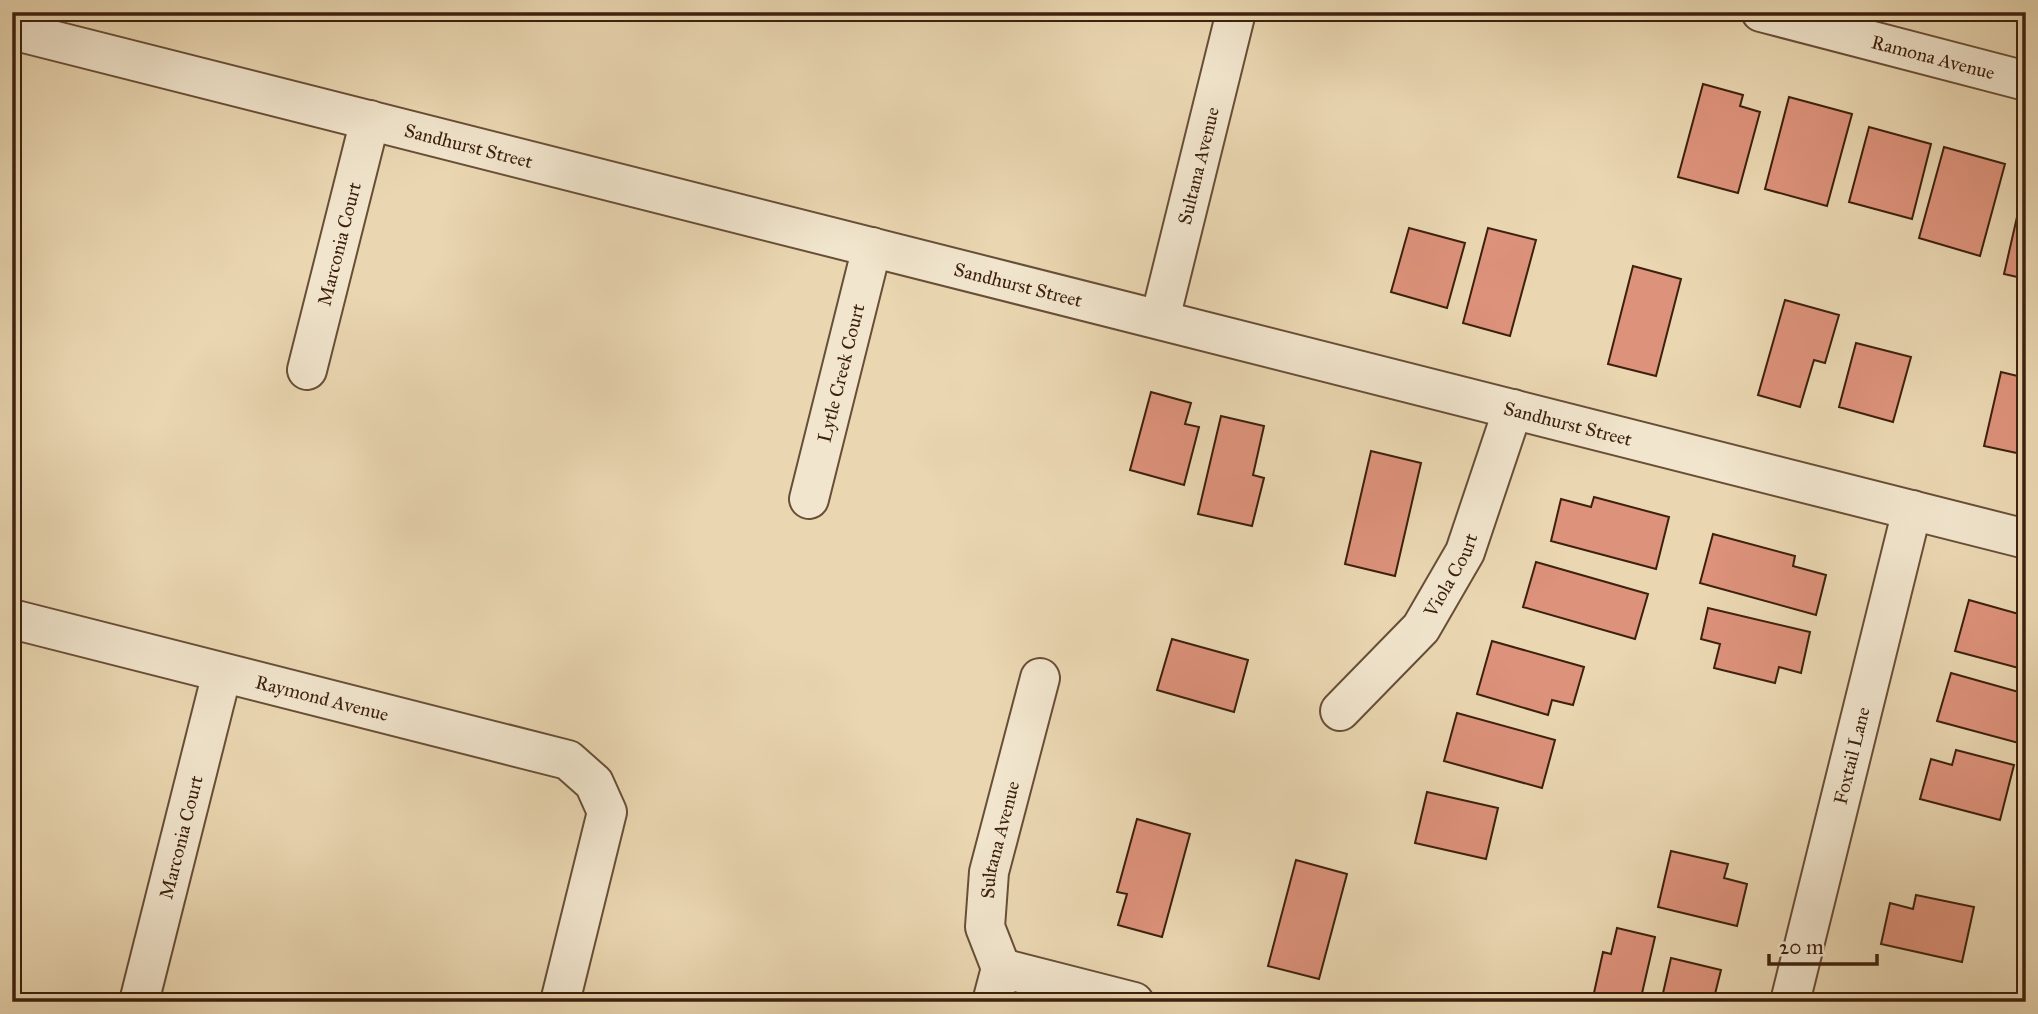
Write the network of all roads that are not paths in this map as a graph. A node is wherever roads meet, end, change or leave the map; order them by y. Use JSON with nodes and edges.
{"nodes":[{"id":1,"x":1236,"y":12,"type":"edge"},
{"id":2,"x":1761,"y":12,"type":"edge"},
{"id":3,"x":12,"y":30,"type":"edge"},
{"id":4,"x":2026,"y":80,"type":"edge"},
{"id":5,"x":370,"y":120,"type":"junction"},
{"id":6,"x":872,"y":247,"type":"junction"},
{"id":7,"x":1160,"y":320,"type":"junction"},
{"id":8,"x":307,"y":370,"type":"dead end"},
{"id":9,"x":1513,"y":409,"type":"junction"},
{"id":10,"x":809,"y":499,"type":"dead end"},
{"id":11,"x":1912,"y":510,"type":"junction"},
{"id":12,"x":2026,"y":539,"type":"edge"},
{"id":13,"x":12,"y":619,"type":"edge"},
{"id":14,"x":222,"y":673,"type":"junction"},
{"id":15,"x":1040,"y":678,"type":"dead end"},
{"id":16,"x":1340,"y":711,"type":"dead end"},
{"id":17,"x":997,"y":985,"type":"edge"},
{"id":18,"x":139,"y":1002,"type":"edge"},
{"id":19,"x":560,"y":1002,"type":"edge"},
{"id":20,"x":1134,"y":1002,"type":"edge"},
{"id":21,"x":1790,"y":1002,"type":"edge"}],
"edges":[{"from":1,"to":7,"type":"street","name":"Sultana Avenue"},
{"from":2,"to":4,"type":"street","name":"Ramona Avenue"},
{"from":3,"to":5,"type":"street","name":"Sandhurst Street"},
{"from":5,"to":6,"type":"street","name":"Sandhurst Street"},
{"from":5,"to":8,"type":"street","name":"Marconia Court"},
{"from":6,"to":7,"type":"street","name":"Sandhurst Street"},
{"from":6,"to":10,"type":"street","name":"Lytle Creek Court"},
{"from":7,"to":9,"type":"street","name":"Sandhurst Street"},
{"from":9,"to":11,"type":"street","name":"Sandhurst Street"},
{"from":9,"to":16,"type":"street","name":"Viola Court"},
{"from":11,"to":12,"type":"street","name":"Sandhurst Street"},
{"from":11,"to":21,"type":"street","name":"Foxtail Lane"},
{"from":13,"to":14,"type":"street","name":"Raymond Avenue"},
{"from":14,"to":18,"type":"street","name":"Marconia Court"},
{"from":14,"to":19,"type":"street","name":"Raymond Avenue"},
{"from":15,"to":17,"type":"street","name":"Sultana Avenue"},
{"from":17,"to":20,"type":"street"}]}
